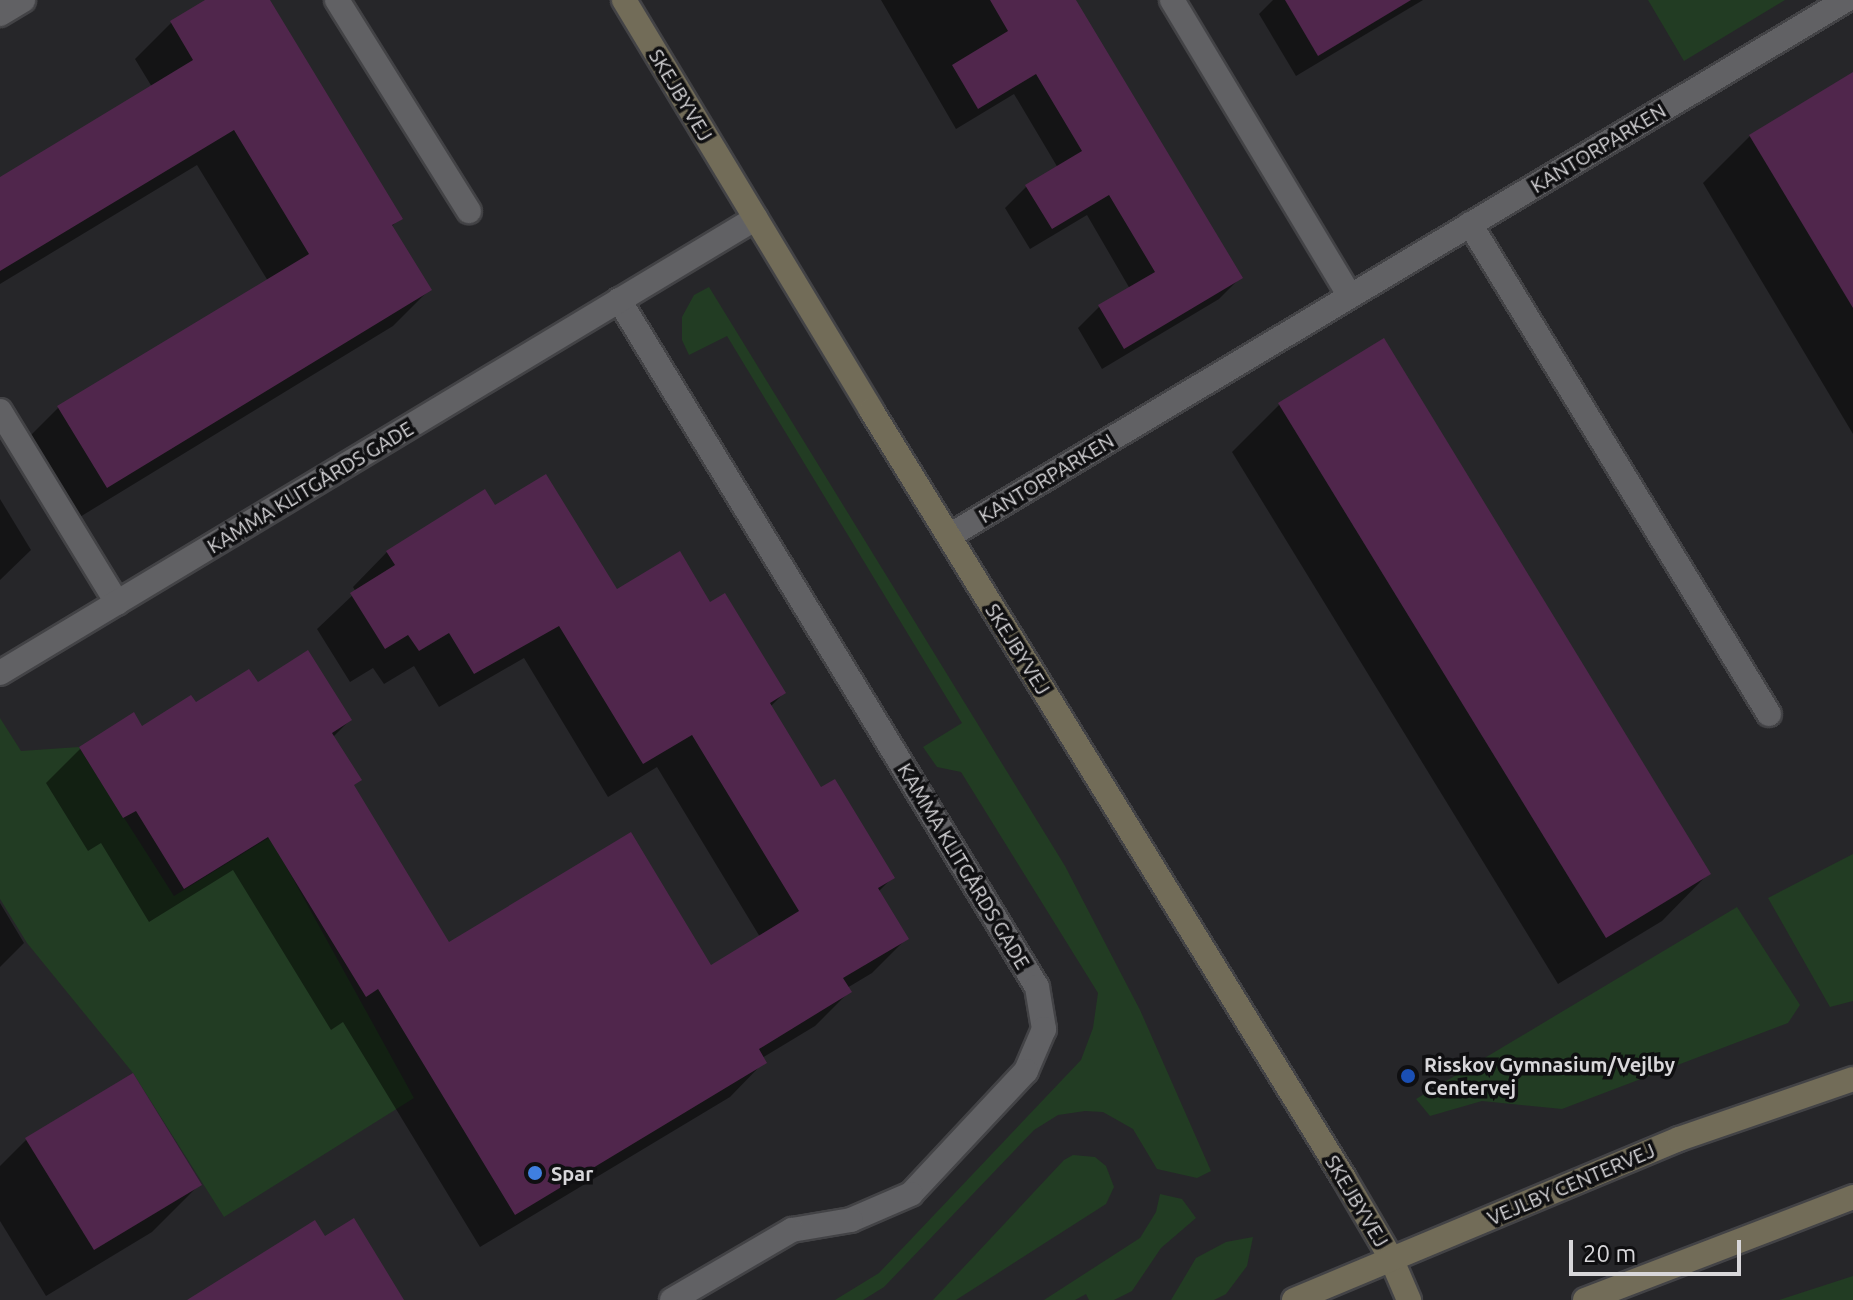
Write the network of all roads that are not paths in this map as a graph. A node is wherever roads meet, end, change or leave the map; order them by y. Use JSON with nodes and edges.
{"nodes":[{"id":1,"x":23,"y":0,"type":"edge"},
{"id":2,"x":337,"y":0,"type":"edge"},
{"id":3,"x":624,"y":0,"type":"edge"},
{"id":4,"x":1172,"y":0,"type":"edge"},
{"id":5,"x":1846,"y":0,"type":"edge"},
{"id":6,"x":0,"y":14,"type":"edge"},
{"id":7,"x":469,"y":211,"type":"dead end"},
{"id":8,"x":756,"y":218,"type":"junction"},
{"id":9,"x":1470,"y":224,"type":"junction"},
{"id":10,"x":1350,"y":296,"type":"junction"},
{"id":11,"x":619,"y":300,"type":"junction"},
{"id":12,"x":0,"y":411,"type":"edge"},
{"id":13,"x":949,"y":536,"type":"junction"},
{"id":14,"x":117,"y":603,"type":"junction"},
{"id":15,"x":0,"y":673,"type":"edge"},
{"id":16,"x":1769,"y":714,"type":"dead end"},
{"id":17,"x":1853,"y":1079,"type":"edge"},
{"id":18,"x":1853,"y":1197,"type":"edge"},
{"id":19,"x":1391,"y":1258,"type":"junction"},
{"id":20,"x":672,"y":1300,"type":"edge"},
{"id":21,"x":1294,"y":1300,"type":"edge"},
{"id":22,"x":1409,"y":1300,"type":"edge"},
{"id":23,"x":1585,"y":1300,"type":"edge"}],
"edges":[{"from":1,"to":6,"type":"street"},
{"from":2,"to":7,"type":"street"},
{"from":3,"to":8,"type":"street","name":"SKEJBYVEJ"},
{"from":4,"to":10,"type":"street"},
{"from":5,"to":9,"type":"street","name":"KANTORPARKEN"},
{"from":8,"to":11,"type":"street","name":"KAMMA KLITGÅRDS GADE"},
{"from":8,"to":13,"type":"street","name":"SKEJBYVEJ"},
{"from":9,"to":10,"type":"street","name":"KANTORPARKEN"},
{"from":9,"to":16,"type":"street"},
{"from":10,"to":13,"type":"street","name":"KANTORPARKEN"},
{"from":11,"to":14,"type":"street","name":"KAMMA KLITGÅRDS GADE"},
{"from":11,"to":20,"type":"street","name":"KAMMA KLITGÅRDS GADE"},
{"from":12,"to":14,"type":"street"},
{"from":13,"to":19,"type":"street","name":"SKEJBYVEJ"},
{"from":14,"to":15,"type":"street","name":"KAMMA KLITGÅRDS GADE"},
{"from":17,"to":19,"type":"street","name":"VEJLBY CENTERVEJ"},
{"from":18,"to":23,"type":"street"},
{"from":19,"to":21,"type":"street","name":"VEJLBY CENTERVEJ"},
{"from":19,"to":22,"type":"street","name":"SKEJBYVEJ"}]}
